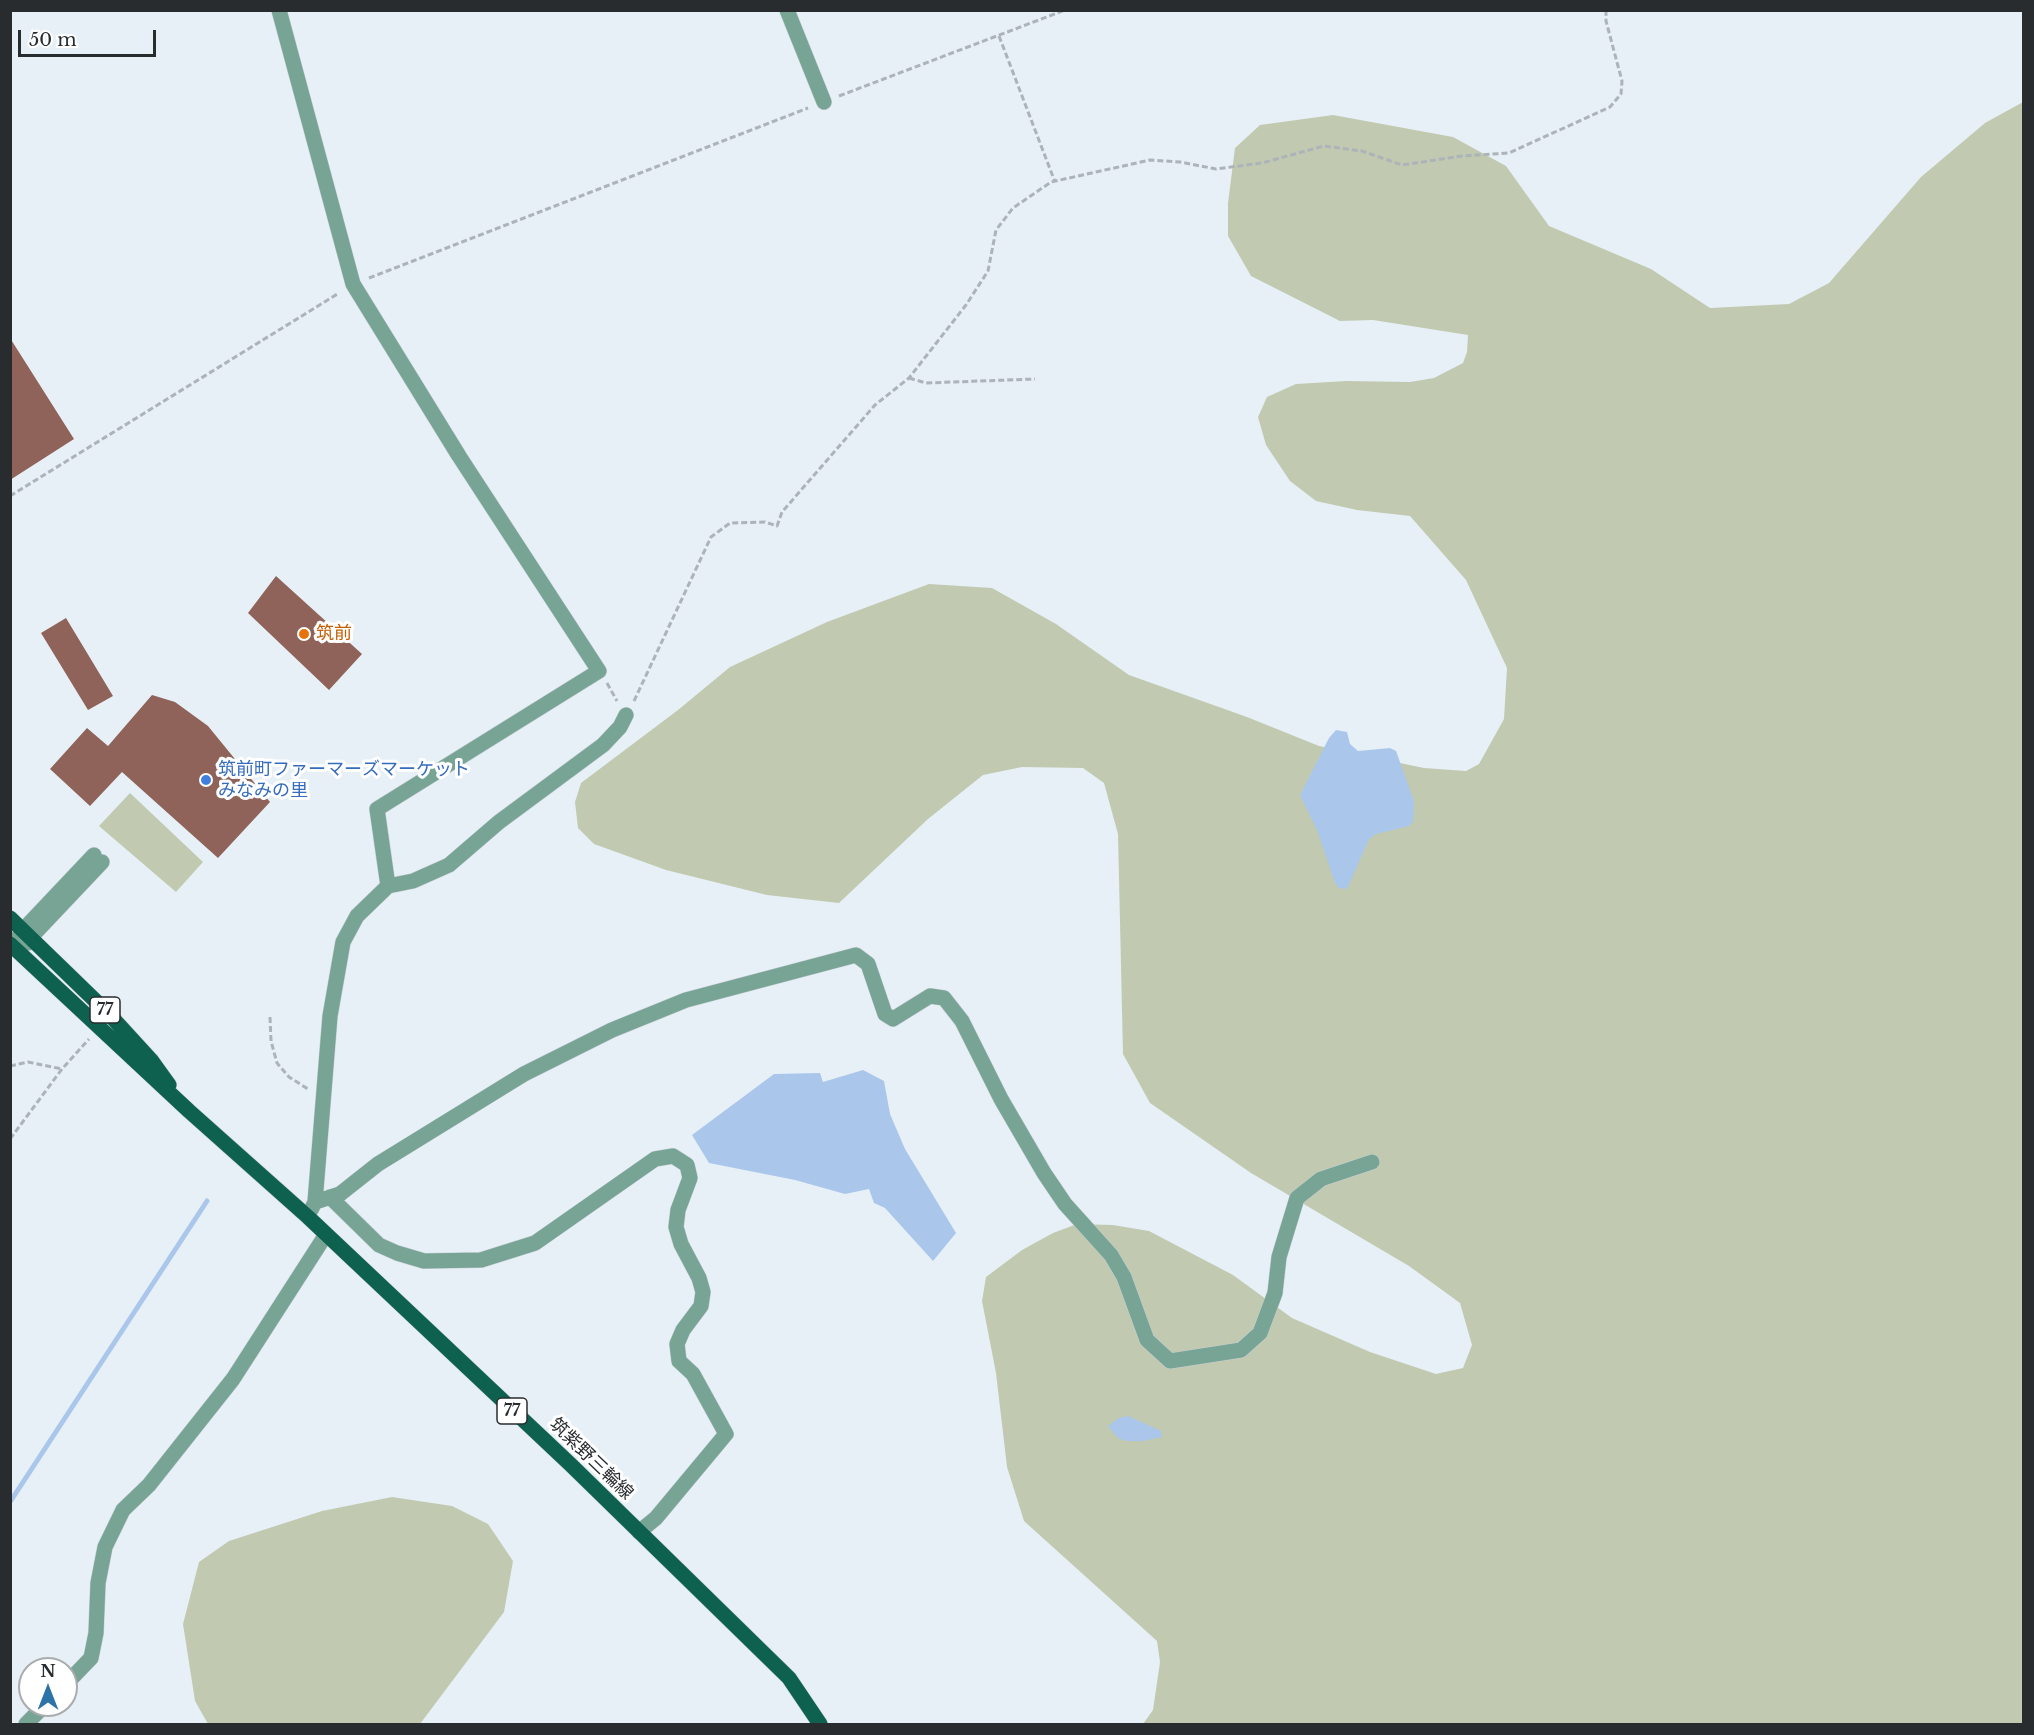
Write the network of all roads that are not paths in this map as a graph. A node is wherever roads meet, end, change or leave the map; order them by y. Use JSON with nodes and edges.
{"nodes":[{"id":1,"x":279,"y":10,"type":"edge"},
{"id":2,"x":787,"y":10,"type":"edge"},
{"id":3,"x":824,"y":102,"type":"road end"},
{"id":4,"x":626,"y":715,"type":"road end"},
{"id":5,"x":98,"y":859,"type":"dead end"},
{"id":6,"x":388,"y":886,"type":"junction"},
{"id":7,"x":10,"y":918,"type":"edge"},
{"id":8,"x":20,"y":937,"type":"edge"},
{"id":9,"x":189,"y":1111,"type":"junction"},
{"id":10,"x":1372,"y":1162,"type":"dead end"},
{"id":11,"x":330,"y":1197,"type":"junction"},
{"id":12,"x":315,"y":1202,"type":"junction"},
{"id":13,"x":308,"y":1217,"type":"junction"},
{"id":14,"x":325,"y":1236,"type":"junction"},
{"id":15,"x":639,"y":1532,"type":"junction"},
{"id":16,"x":78,"y":1672,"type":"edge"},
{"id":17,"x":820,"y":1725,"type":"edge"}],
"edges":[{"from":1,"to":6,"type":"street"},
{"from":2,"to":3,"type":"street"},
{"from":4,"to":6,"type":"street"},
{"from":5,"to":8,"type":"street"},
{"from":6,"to":12,"type":"street"},
{"from":7,"to":8,"type":"main road","name":"筑紫野三輪線","number":"77"},
{"from":8,"to":9,"type":"main road","name":"筑紫野三輪線","number":"77"},
{"from":8,"to":9,"type":"main road","name":"筑紫野三輪線","number":"77"},
{"from":9,"to":13,"type":"main road","name":"筑紫野三輪線","number":"77"},
{"from":10,"to":11,"type":"street"},
{"from":11,"to":12,"type":"street"},
{"from":11,"to":15,"type":"street"},
{"from":12,"to":13,"type":"street"},
{"from":13,"to":14,"type":"main road","name":"筑紫野三輪線","number":"77"},
{"from":14,"to":15,"type":"main road","name":"筑紫野三輪線","number":"77"},
{"from":14,"to":16,"type":"street"},
{"from":15,"to":17,"type":"main road","name":"筑紫野三輪線","number":"77"}]}
